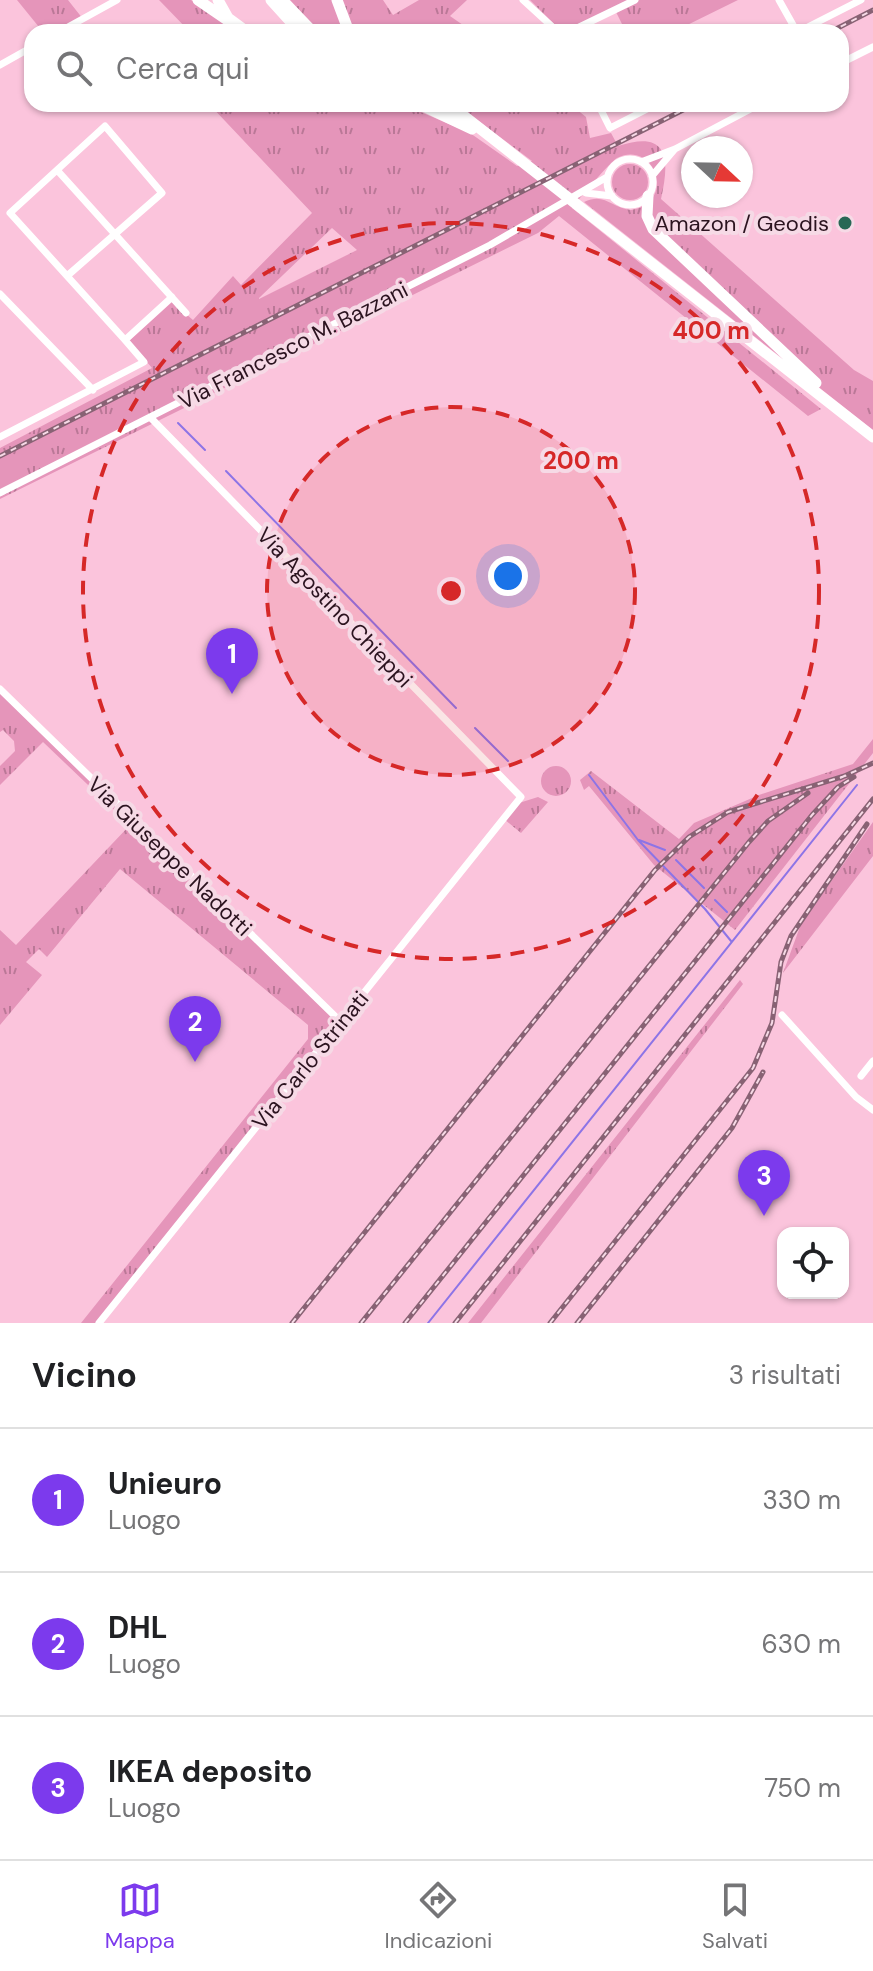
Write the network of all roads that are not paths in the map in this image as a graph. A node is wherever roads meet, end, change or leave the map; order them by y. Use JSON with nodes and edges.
{"nodes":[{"id":1,"x":117,"y":0,"type":"edge"},
{"id":2,"x":198,"y":0,"type":"edge"},
{"id":3,"x":218,"y":0,"type":"edge"},
{"id":4,"x":271,"y":0,"type":"edge"},
{"id":5,"x":282,"y":0,"type":"edge"},
{"id":6,"x":523,"y":0,"type":"edge"},
{"id":7,"x":635,"y":0,"type":"edge"},
{"id":8,"x":779,"y":0,"type":"edge"},
{"id":9,"x":861,"y":0,"type":"edge"},
{"id":10,"x":337,"y":2,"type":"edge"},
{"id":11,"x":102,"y":4,"type":"edge"},
{"id":12,"x":71,"y":24,"type":"edge"},
{"id":13,"x":234,"y":24,"type":"edge"},
{"id":14,"x":237,"y":24,"type":"edge"},
{"id":15,"x":293,"y":24,"type":"edge"},
{"id":16,"x":305,"y":24,"type":"edge"},
{"id":17,"x":346,"y":24,"type":"edge"},
{"id":18,"x":549,"y":24,"type":"edge"},
{"id":19,"x":586,"y":24,"type":"edge"},
{"id":20,"x":792,"y":24,"type":"edge"},
{"id":21,"x":813,"y":24,"type":"edge"},
{"id":22,"x":873,"y":47,"type":"edge"},
{"id":23,"x":24,"y":52,"type":"edge"},
{"id":24,"x":849,"y":59,"type":"edge"},
{"id":25,"x":0,"y":65,"type":"edge"},
{"id":26,"x":436,"y":112,"type":"edge"},
{"id":27,"x":457,"y":112,"type":"edge"},
{"id":28,"x":602,"y":112,"type":"edge"},
{"id":29,"x":641,"y":112,"type":"edge"},
{"id":30,"x":745,"y":112,"type":"edge"},
{"id":31,"x":503,"y":148,"type":"junction"},
{"id":32,"x":675,"y":149,"type":"junction"},
{"id":33,"x":641,"y":162,"type":"junction"},
{"id":34,"x":57,"y":170,"type":"junction"},
{"id":35,"x":652,"y":176,"type":"junction"},
{"id":36,"x":607,"y":177,"type":"junction"},
{"id":37,"x":584,"y":193,"type":"junction"},
{"id":38,"x":612,"y":196,"type":"junction"},
{"id":39,"x":648,"y":196,"type":"junction"},
{"id":40,"x":115,"y":235,"type":"junction"},
{"id":41,"x":67,"y":276,"type":"junction"},
{"id":42,"x":0,"y":294,"type":"edge"},
{"id":43,"x":172,"y":297,"type":"junction"},
{"id":44,"x":186,"y":313,"type":"dead end"},
{"id":45,"x":125,"y":340,"type":"junction"},
{"id":46,"x":93,"y":390,"type":"junction"},
{"id":47,"x":150,"y":417,"type":"junction"},
{"id":48,"x":862,"y":428,"type":"junction"},
{"id":49,"x":0,"y":437,"type":"edge"},
{"id":50,"x":873,"y":437,"type":"edge"},
{"id":51,"x":0,"y":493,"type":"edge"},
{"id":52,"x":0,"y":689,"type":"edge"},
{"id":53,"x":521,"y":797,"type":"joint"},
{"id":54,"x":782,"y":1015,"type":"dead end"},
{"id":55,"x":341,"y":1022,"type":"junction"},
{"id":56,"x":873,"y":1061,"type":"edge"},
{"id":57,"x":861,"y":1076,"type":"dead end"},
{"id":58,"x":873,"y":1110,"type":"edge"},
{"id":59,"x":99,"y":1323,"type":"edge"}],
"edges":[{"from":1,"to":11,"type":"street"},
{"from":2,"to":13,"type":"highway"},
{"from":3,"to":14,"type":"highway"},
{"from":4,"to":15,"type":"highway"},
{"from":5,"to":16,"type":"highway"},
{"from":6,"to":18,"type":"street"},
{"from":7,"to":19,"type":"street"},
{"from":8,"to":20,"type":"street"},
{"from":9,"to":21,"type":"street"},
{"from":10,"to":17,"type":"highway"},
{"from":11,"to":12,"type":"street"},
{"from":22,"to":24,"type":"street"},
{"from":23,"to":25,"type":"street"},
{"from":26,"to":31,"type":"highway"},
{"from":27,"to":31,"type":"highway"},
{"from":28,"to":29,"type":"street"},
{"from":30,"to":32,"type":"street"},
{"from":31,"to":48,"type":"highway"},
{"from":32,"to":33,"type":"street"},
{"from":32,"to":35,"type":"street"},
{"from":33,"to":35,"type":"street"},
{"from":33,"to":36,"type":"street"},
{"from":34,"to":40,"type":"street"},
{"from":34,"to":40,"type":"street"},
{"from":34,"to":41,"type":"street"},
{"from":35,"to":39,"type":"street"},
{"from":36,"to":37,"type":"street","name":"Via Francesco M. Bazzani"},
{"from":36,"to":38,"type":"street"},
{"from":37,"to":38,"type":"street"},
{"from":37,"to":47,"type":"street","name":"Via Francesco M. Bazzani"},
{"from":38,"to":39,"type":"street"},
{"from":39,"to":48,"type":"highway"},
{"from":40,"to":41,"type":"street"},
{"from":40,"to":43,"type":"street"},
{"from":41,"to":45,"type":"street"},
{"from":42,"to":46,"type":"street"},
{"from":43,"to":44,"type":"street"},
{"from":43,"to":45,"type":"street"},
{"from":45,"to":46,"type":"street"},
{"from":46,"to":49,"type":"street"},
{"from":47,"to":51,"type":"street","name":"Via Francesco M. Bazzani"},
{"from":47,"to":53,"type":"street","name":"Via Agostino Chieppi"},
{"from":48,"to":50,"type":"highway"},
{"from":52,"to":55,"type":"street","name":"Via Giuseppe Nadotti"},
{"from":53,"to":55,"type":"street","name":"Via Carlo Strinati"},
{"from":54,"to":58,"type":"street"},
{"from":55,"to":59,"type":"street","name":"Via Carlo Strinati"},
{"from":56,"to":57,"type":"street"}]}
